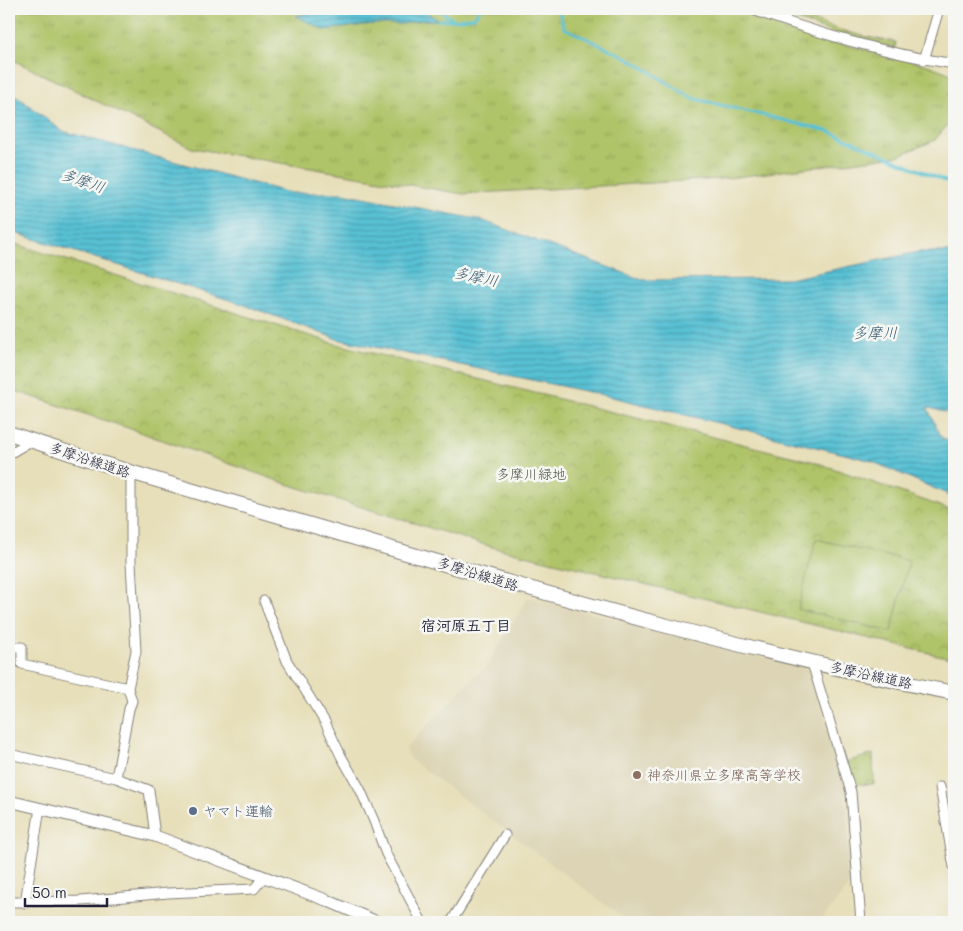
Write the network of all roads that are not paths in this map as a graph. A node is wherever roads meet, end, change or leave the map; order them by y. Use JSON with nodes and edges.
{"nodes":[{"id":1,"x":750,"y":9,"type":"edge"},
{"id":2,"x":939,"y":9,"type":"edge"},
{"id":3,"x":924,"y":60,"type":"junction"},
{"id":4,"x":954,"y":64,"type":"edge"},
{"id":5,"x":9,"y":433,"type":"edge"},
{"id":6,"x":31,"y":441,"type":"junction"},
{"id":7,"x":9,"y":454,"type":"edge"},
{"id":8,"x":131,"y":473,"type":"junction"},
{"id":9,"x":264,"y":601,"type":"dead end"},
{"id":10,"x":9,"y":647,"type":"edge"},
{"id":11,"x":812,"y":662,"type":"junction"},
{"id":12,"x":128,"y":688,"type":"junction"},
{"id":13,"x":954,"y":693,"type":"edge"},
{"id":14,"x":9,"y":754,"type":"edge"},
{"id":15,"x":116,"y":778,"type":"junction"},
{"id":16,"x":940,"y":788,"type":"dead end"},
{"id":17,"x":9,"y":800,"type":"edge"},
{"id":18,"x":40,"y":808,"type":"junction"},
{"id":19,"x":505,"y":835,"type":"dead end"},
{"id":20,"x":155,"y":836,"type":"junction"},
{"id":21,"x":954,"y":867,"type":"edge"},
{"id":22,"x":264,"y":877,"type":"junction"},
{"id":23,"x":9,"y":902,"type":"edge"},
{"id":24,"x":25,"y":903,"type":"junction"},
{"id":25,"x":378,"y":922,"type":"edge"},
{"id":26,"x":422,"y":922,"type":"edge"},
{"id":27,"x":451,"y":922,"type":"edge"},
{"id":28,"x":861,"y":922,"type":"edge"}],
"edges":[{"from":1,"to":3,"type":"street"},
{"from":2,"to":3,"type":"street"},
{"from":3,"to":4,"type":"street"},
{"from":5,"to":6,"type":"main road","name":"多摩沿線道路"},
{"from":6,"to":7,"type":"street"},
{"from":6,"to":8,"type":"main road","name":"多摩沿線道路"},
{"from":8,"to":11,"type":"main road","name":"多摩沿線道路"},
{"from":8,"to":12,"type":"street"},
{"from":9,"to":26,"type":"street"},
{"from":10,"to":12,"type":"street"},
{"from":11,"to":13,"type":"main road","name":"多摩沿線道路"},
{"from":11,"to":28,"type":"street"},
{"from":12,"to":15,"type":"street"},
{"from":14,"to":15,"type":"street"},
{"from":15,"to":20,"type":"street"},
{"from":16,"to":21,"type":"street"},
{"from":17,"to":18,"type":"street"},
{"from":18,"to":20,"type":"street"},
{"from":18,"to":24,"type":"street"},
{"from":19,"to":27,"type":"street"},
{"from":20,"to":22,"type":"street"},
{"from":22,"to":24,"type":"street"},
{"from":22,"to":25,"type":"street"},
{"from":23,"to":24,"type":"street"}]}
